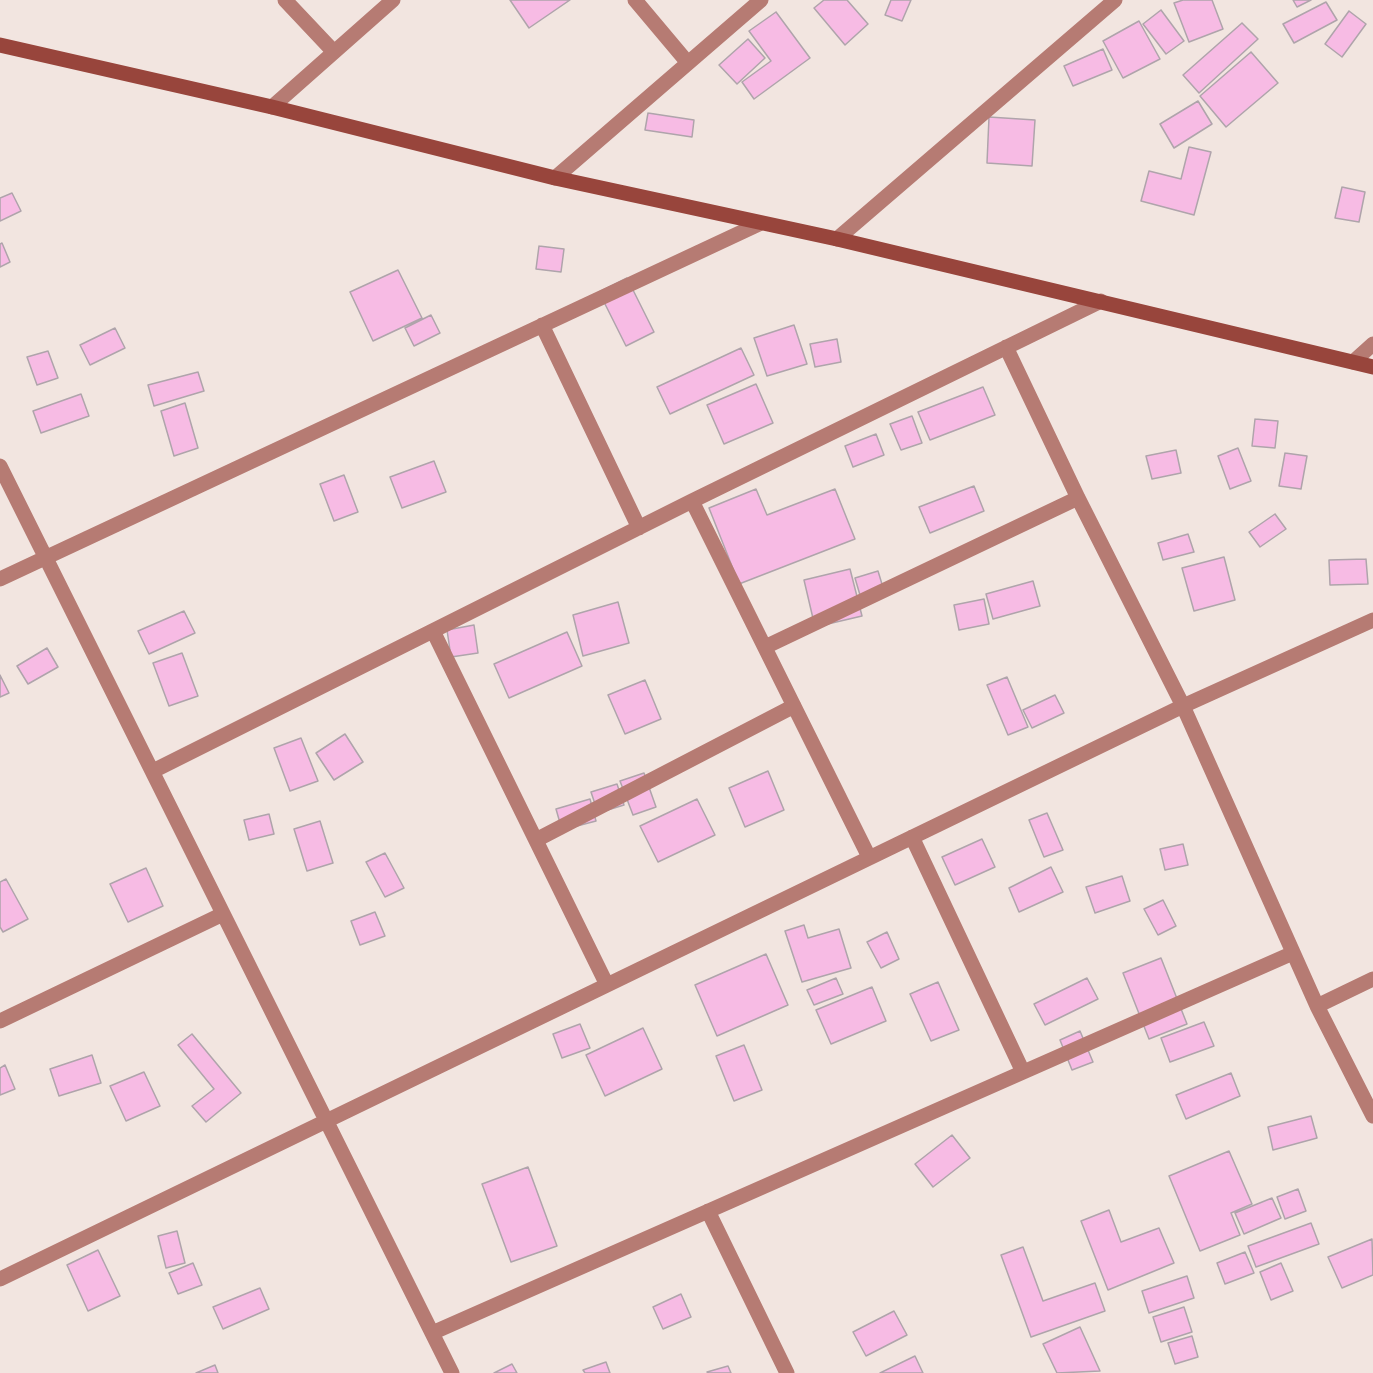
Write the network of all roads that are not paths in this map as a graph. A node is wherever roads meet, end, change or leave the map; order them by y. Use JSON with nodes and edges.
{"nodes":[{"id":1,"x":285,"y":0,"type":"edge"},
{"id":2,"x":393,"y":0,"type":"edge"},
{"id":3,"x":635,"y":0,"type":"edge"},
{"id":4,"x":761,"y":0,"type":"edge"},
{"id":5,"x":1115,"y":0,"type":"edge"},
{"id":6,"x":0,"y":45,"type":"edge"},
{"id":7,"x":334,"y":52,"type":"junction"},
{"id":8,"x":688,"y":63,"type":"junction"},
{"id":9,"x":272,"y":107,"type":"junction"},
{"id":10,"x":555,"y":178,"type":"junction"},
{"id":11,"x":759,"y":224,"type":"junction"},
{"id":12,"x":837,"y":239,"type":"junction"},
{"id":13,"x":1101,"y":301,"type":"junction"},
{"id":14,"x":542,"y":325,"type":"junction"},
{"id":15,"x":1373,"y":344,"type":"edge"},
{"id":16,"x":1006,"y":347,"type":"junction"},
{"id":17,"x":1353,"y":362,"type":"junction"},
{"id":18,"x":1373,"y":367,"type":"edge"},
{"id":19,"x":0,"y":466,"type":"edge"},
{"id":20,"x":1078,"y":498,"type":"junction"},
{"id":21,"x":692,"y":501,"type":"junction"},
{"id":22,"x":639,"y":528,"type":"junction"},
{"id":23,"x":45,"y":558,"type":"junction"},
{"id":24,"x":0,"y":579,"type":"edge"},
{"id":25,"x":1373,"y":620,"type":"edge"},
{"id":26,"x":433,"y":631,"type":"junction"},
{"id":27,"x":765,"y":647,"type":"junction"},
{"id":28,"x":794,"y":706,"type":"junction"},
{"id":29,"x":1183,"y":706,"type":"junction"},
{"id":30,"x":153,"y":771,"type":"junction"},
{"id":31,"x":912,"y":837,"type":"junction"},
{"id":32,"x":536,"y":840,"type":"junction"},
{"id":33,"x":869,"y":858,"type":"junction"},
{"id":34,"x":223,"y":914,"type":"junction"},
{"id":35,"x":1293,"y":953,"type":"junction"},
{"id":36,"x":1373,"y":979,"type":"edge"},
{"id":37,"x":607,"y":985,"type":"junction"},
{"id":38,"x":1317,"y":1006,"type":"junction"},
{"id":39,"x":0,"y":1021,"type":"edge"},
{"id":40,"x":1023,"y":1072,"type":"junction"},
{"id":41,"x":1373,"y":1116,"type":"edge"},
{"id":42,"x":325,"y":1121,"type":"junction"},
{"id":43,"x":708,"y":1212,"type":"junction"},
{"id":44,"x":0,"y":1279,"type":"edge"},
{"id":45,"x":432,"y":1333,"type":"junction"},
{"id":46,"x":452,"y":1373,"type":"edge"},
{"id":47,"x":787,"y":1373,"type":"edge"}],
"edges":[{"from":1,"to":7,"type":"street"},
{"from":2,"to":7,"type":"street"},
{"from":3,"to":8,"type":"street"},
{"from":4,"to":8,"type":"street"},
{"from":5,"to":12,"type":"street"},
{"from":6,"to":9,"type":"street"},
{"from":7,"to":9,"type":"street"},
{"from":8,"to":10,"type":"street"},
{"from":9,"to":10,"type":"street"},
{"from":10,"to":11,"type":"street"},
{"from":11,"to":12,"type":"street"},
{"from":11,"to":14,"type":"street"},
{"from":12,"to":13,"type":"street"},
{"from":13,"to":16,"type":"street"},
{"from":13,"to":17,"type":"street"},
{"from":14,"to":22,"type":"street"},
{"from":14,"to":23,"type":"street"},
{"from":15,"to":17,"type":"street"},
{"from":16,"to":20,"type":"street"},
{"from":16,"to":21,"type":"street"},
{"from":17,"to":18,"type":"street"},
{"from":19,"to":23,"type":"street"},
{"from":20,"to":27,"type":"street"},
{"from":20,"to":29,"type":"street"},
{"from":21,"to":22,"type":"street"},
{"from":21,"to":27,"type":"street"},
{"from":22,"to":26,"type":"street"},
{"from":23,"to":24,"type":"street"},
{"from":23,"to":30,"type":"street"},
{"from":25,"to":29,"type":"street"},
{"from":26,"to":30,"type":"street"},
{"from":26,"to":32,"type":"street"},
{"from":27,"to":28,"type":"street"},
{"from":28,"to":32,"type":"street"},
{"from":28,"to":33,"type":"street"},
{"from":29,"to":31,"type":"street"},
{"from":29,"to":35,"type":"street"},
{"from":30,"to":34,"type":"street"},
{"from":31,"to":33,"type":"street"},
{"from":31,"to":40,"type":"street"},
{"from":32,"to":37,"type":"street"},
{"from":33,"to":37,"type":"street"},
{"from":34,"to":39,"type":"street"},
{"from":34,"to":42,"type":"street"},
{"from":35,"to":38,"type":"street"},
{"from":35,"to":40,"type":"street"},
{"from":36,"to":38,"type":"street"},
{"from":37,"to":42,"type":"street"},
{"from":38,"to":41,"type":"street"},
{"from":40,"to":43,"type":"street"},
{"from":42,"to":44,"type":"street"},
{"from":42,"to":45,"type":"street"},
{"from":43,"to":45,"type":"street"},
{"from":43,"to":47,"type":"street"},
{"from":45,"to":46,"type":"street"}]}
